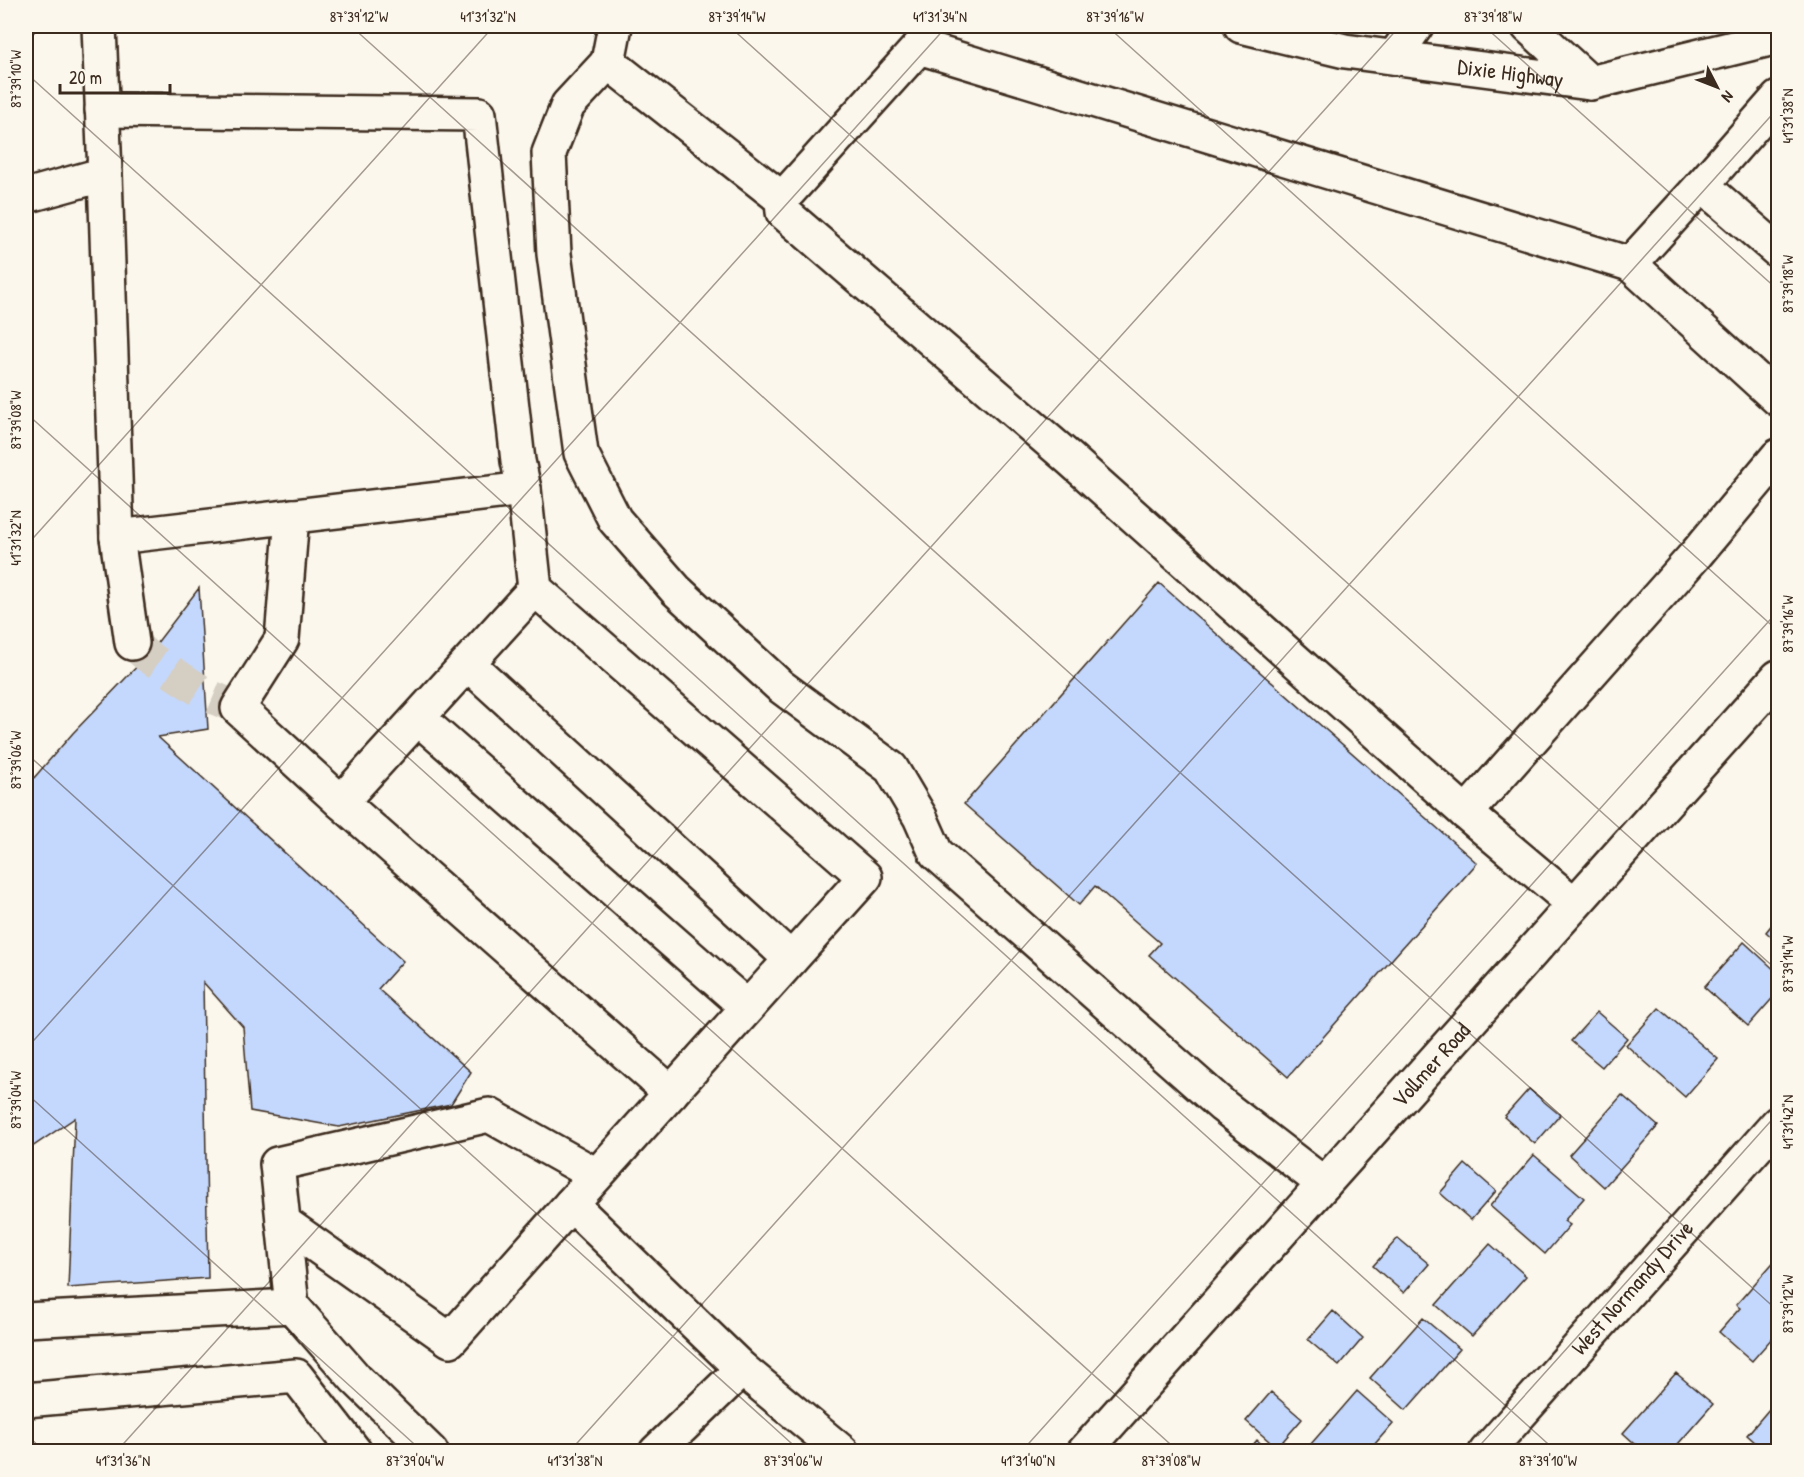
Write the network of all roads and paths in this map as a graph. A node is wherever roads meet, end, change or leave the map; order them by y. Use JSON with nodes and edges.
{"nodes":[{"id":1,"x":99,"y":26,"type":"edge"},
{"id":2,"x":615,"y":26,"type":"edge"},
{"id":3,"x":1241,"y":26,"type":"edge"},
{"id":4,"x":1416,"y":26,"type":"edge"},
{"id":5,"x":1528,"y":26,"type":"edge"},
{"id":6,"x":1756,"y":26,"type":"edge"},
{"id":7,"x":1779,"y":29,"type":"edge"},
{"id":8,"x":1779,"y":37,"type":"edge"},
{"id":9,"x":1394,"y":57,"type":"junction"},
{"id":10,"x":608,"y":62,"type":"junction"},
{"id":11,"x":1590,"y":82,"type":"junction"},
{"id":12,"x":102,"y":110,"type":"junction"},
{"id":13,"x":1773,"y":116,"type":"edge"},
{"id":14,"x":105,"y":174,"type":"junction"},
{"id":15,"x":1702,"y":185,"type":"junction"},
{"id":16,"x":26,"y":196,"type":"edge"},
{"id":17,"x":782,"y":199,"type":"junction"},
{"id":18,"x":1779,"y":251,"type":"edge"},
{"id":19,"x":1629,"y":264,"type":"junction"},
{"id":20,"x":1779,"y":399,"type":"edge"},
{"id":21,"x":1779,"y":456,"type":"edge"},
{"id":22,"x":524,"y":489,"type":"junction"},
{"id":23,"x":292,"y":516,"type":"junction"},
{"id":24,"x":117,"y":537,"type":"junction"},
{"id":25,"x":535,"y":589,"type":"junction"},
{"id":26,"x":132,"y":643,"type":"tunnel mouth"},
{"id":27,"x":468,"y":664,"type":"junction"},
{"id":28,"x":1779,"y":677,"type":"edge"},
{"id":29,"x":418,"y":718,"type":"junction"},
{"id":30,"x":341,"y":802,"type":"junction"},
{"id":31,"x":1466,"y":813,"type":"junction"},
{"id":32,"x":1574,"y":904,"type":"junction"},
{"id":33,"x":791,"y":959,"type":"junction"},
{"id":34,"x":747,"y":1007,"type":"junction"},
{"id":35,"x":671,"y":1093,"type":"junction"},
{"id":36,"x":1779,"y":1123,"type":"edge"},
{"id":37,"x":596,"y":1175,"type":"junction"},
{"id":38,"x":1324,"y":1184,"type":"junction"},
{"id":39,"x":571,"y":1204,"type":"junction"},
{"id":40,"x":283,"y":1222,"type":"junction"},
{"id":41,"x":292,"y":1306,"type":"junction"},
{"id":42,"x":26,"y":1320,"type":"edge"},
{"id":43,"x":742,"y":1369,"type":"junction"},
{"id":44,"x":26,"y":1400,"type":"edge"},
{"id":45,"x":1499,"y":1447,"type":"edge"},
{"id":46,"x":355,"y":1452,"type":"edge"},
{"id":47,"x":431,"y":1452,"type":"edge"},
{"id":48,"x":656,"y":1452,"type":"edge"},
{"id":49,"x":842,"y":1452,"type":"edge"},
{"id":50,"x":1084,"y":1452,"type":"edge"}],
"edges":[{"from":1,"to":12,"type":"main road"},
{"from":2,"to":10,"type":"main road"},
{"from":3,"to":9,"type":"main road","name":"Dixie Highway"},
{"from":4,"to":9,"type":"main road"},
{"from":5,"to":11,"type":"main road"},
{"from":6,"to":7,"type":"main road"},
{"from":8,"to":11,"type":"main road","name":"Dixie Highway"},
{"from":9,"to":11,"type":"main road","name":"Dixie Highway"},
{"from":10,"to":17,"type":"main road"},
{"from":10,"to":38,"type":"main road"},
{"from":12,"to":14,"type":"main road"},
{"from":12,"to":22,"type":"main road"},
{"from":13,"to":15,"type":"main road"},
{"from":14,"to":16,"type":"main road"},
{"from":14,"to":24,"type":"main road"},
{"from":15,"to":18,"type":"main road"},
{"from":15,"to":19,"type":"main road"},
{"from":17,"to":19,"type":"main road"},
{"from":17,"to":31,"type":"main road"},
{"from":19,"to":20,"type":"main road"},
{"from":21,"to":31,"type":"main road"},
{"from":22,"to":23,"type":"main road"},
{"from":22,"to":25,"type":"main road"},
{"from":23,"to":24,"type":"main road"},
{"from":23,"to":30,"type":"main road"},
{"from":24,"to":26,"type":"main road"},
{"from":25,"to":27,"type":"main road"},
{"from":25,"to":33,"type":"main road"},
{"from":27,"to":29,"type":"main road"},
{"from":27,"to":33,"type":"main road"},
{"from":28,"to":32,"type":"main road","name":"Vollmer Road"},
{"from":29,"to":30,"type":"main road"},
{"from":29,"to":34,"type":"main road"},
{"from":30,"to":35,"type":"main road"},
{"from":31,"to":32,"type":"main road"},
{"from":32,"to":38,"type":"main road","name":"Vollmer Road"},
{"from":33,"to":34,"type":"main road"},
{"from":34,"to":35,"type":"main road"},
{"from":35,"to":37,"type":"main road"},
{"from":36,"to":45,"type":"main road","name":"West Normandy Drive"},
{"from":37,"to":39,"type":"main road"},
{"from":37,"to":40,"type":"main road"},
{"from":38,"to":50,"type":"main road","name":"Vollmer Road"},
{"from":39,"to":40,"type":"main road"},
{"from":39,"to":43,"type":"main road"},
{"from":40,"to":41,"type":"main road"},
{"from":41,"to":42,"type":"main road"},
{"from":41,"to":47,"type":"main road"},
{"from":43,"to":48,"type":"main road"},
{"from":43,"to":49,"type":"main road"},
{"from":44,"to":46,"type":"main road"}]}
